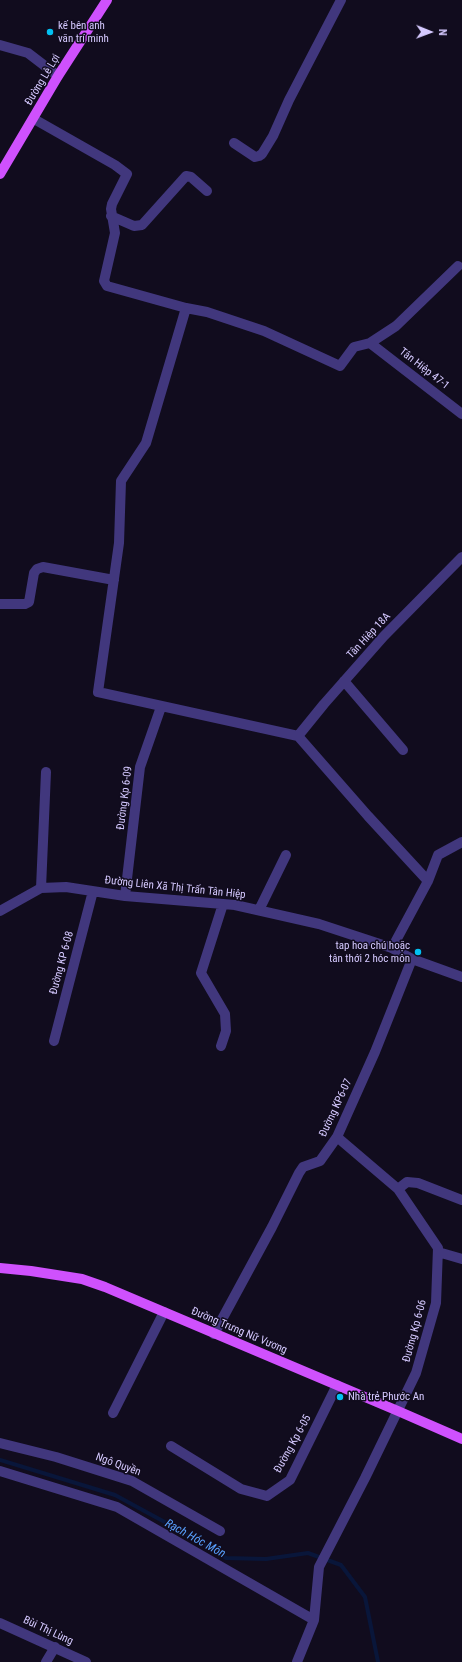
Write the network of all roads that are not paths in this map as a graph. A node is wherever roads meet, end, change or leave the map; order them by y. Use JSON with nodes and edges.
{"nodes":[{"id":1,"x":107,"y":0,"type":"edge"},
{"id":2,"x":341,"y":0,"type":"edge"},
{"id":3,"x":0,"y":45,"type":"edge"},
{"id":4,"x":58,"y":76,"type":"junction"},
{"id":5,"x":34,"y":119,"type":"junction"},
{"id":6,"x":234,"y":143,"type":"dead end"},
{"id":7,"x":0,"y":174,"type":"edge"},
{"id":8,"x":207,"y":191,"type":"dead end"},
{"id":9,"x":111,"y":216,"type":"junction"},
{"id":10,"x":458,"y":266,"type":"dead end"},
{"id":11,"x":186,"y":308,"type":"junction"},
{"id":12,"x":370,"y":342,"type":"junction"},
{"id":13,"x":462,"y":414,"type":"edge"},
{"id":14,"x":461,"y":561,"type":"edge"},
{"id":15,"x":114,"y":580,"type":"junction"},
{"id":16,"x":0,"y":604,"type":"edge"},
{"id":17,"x":344,"y":680,"type":"junction"},
{"id":18,"x":161,"y":706,"type":"junction"},
{"id":19,"x":298,"y":736,"type":"junction"},
{"id":20,"x":403,"y":750,"type":"dead end"},
{"id":21,"x":46,"y":772,"type":"dead end"},
{"id":22,"x":462,"y":842,"type":"edge"},
{"id":23,"x":286,"y":855,"type":"dead end"},
{"id":24,"x":428,"y":881,"type":"junction"},
{"id":25,"x":41,"y":888,"type":"junction"},
{"id":26,"x":93,"y":891,"type":"junction"},
{"id":27,"x":125,"y":896,"type":"junction"},
{"id":28,"x":223,"y":904,"type":"junction"},
{"id":29,"x":259,"y":910,"type":"junction"},
{"id":30,"x":0,"y":911,"type":"edge"},
{"id":31,"x":392,"y":948,"type":"junction"},
{"id":32,"x":412,"y":959,"type":"junction"},
{"id":33,"x":462,"y":977,"type":"edge"},
{"id":34,"x":54,"y":1041,"type":"dead end"},
{"id":35,"x":221,"y":1046,"type":"dead end"},
{"id":36,"x":338,"y":1137,"type":"junction"},
{"id":37,"x":398,"y":1189,"type":"junction"},
{"id":38,"x":462,"y":1200,"type":"edge"},
{"id":39,"x":438,"y":1252,"type":"junction"},
{"id":40,"x":462,"y":1259,"type":"edge"},
{"id":41,"x":0,"y":1268,"type":"edge"},
{"id":42,"x":164,"y":1312,"type":"junction"},
{"id":43,"x":214,"y":1334,"type":"junction"},
{"id":44,"x":337,"y":1385,"type":"junction"},
{"id":45,"x":398,"y":1411,"type":"junction"},
{"id":46,"x":113,"y":1413,"type":"dead end"},
{"id":47,"x":462,"y":1439,"type":"edge"},
{"id":48,"x":0,"y":1443,"type":"edge"},
{"id":49,"x":171,"y":1446,"type":"dead end"},
{"id":50,"x":0,"y":1471,"type":"edge"},
{"id":51,"x":220,"y":1531,"type":"dead end"},
{"id":52,"x":314,"y":1620,"type":"junction"},
{"id":53,"x":0,"y":1623,"type":"edge"},
{"id":54,"x":55,"y":1647,"type":"junction"},
{"id":55,"x":46,"y":1662,"type":"edge"},
{"id":56,"x":86,"y":1662,"type":"edge"},
{"id":57,"x":297,"y":1662,"type":"edge"}],
"edges":[{"from":1,"to":4,"type":"main road","name":"Đường Lê Lợi"},
{"from":2,"to":6,"type":"street"},
{"from":3,"to":4,"type":"street"},
{"from":4,"to":5,"type":"main road","name":"Đường Lê Lợi"},
{"from":5,"to":7,"type":"main road","name":"Đường Lê Lợi"},
{"from":5,"to":9,"type":"street"},
{"from":8,"to":9,"type":"street"},
{"from":9,"to":11,"type":"street"},
{"from":10,"to":12,"type":"street"},
{"from":11,"to":12,"type":"street"},
{"from":11,"to":15,"type":"street"},
{"from":12,"to":13,"type":"street","name":"Tân Hiệp 47-1"},
{"from":14,"to":17,"type":"street","name":"Tân Hiệp 18A"},
{"from":15,"to":16,"type":"street"},
{"from":15,"to":18,"type":"street"},
{"from":17,"to":19,"type":"street","name":"Tân Hiệp 18A"},
{"from":17,"to":20,"type":"street"},
{"from":18,"to":19,"type":"street"},
{"from":18,"to":27,"type":"street","name":"Đường Kp 6-09"},
{"from":19,"to":24,"type":"street"},
{"from":21,"to":25,"type":"street"},
{"from":22,"to":24,"type":"street"},
{"from":23,"to":29,"type":"street"},
{"from":24,"to":31,"type":"street"},
{"from":25,"to":26,"type":"street","name":"Đường Liên Xã Thị Trấn Tân Hiệp"},
{"from":25,"to":30,"type":"street","name":"Đường Liên Xã Thị Trấn Tân Hiệp"},
{"from":26,"to":27,"type":"street","name":"Đường Liên Xã Thị Trấn Tân Hiệp"},
{"from":26,"to":34,"type":"street","name":"Đường KP 6-08"},
{"from":27,"to":28,"type":"street","name":"Đường Liên Xã Thị Trấn Tân Hiệp"},
{"from":28,"to":29,"type":"street","name":"Đường Liên Xã Thị Trấn Tân Hiệp"},
{"from":28,"to":35,"type":"street"},
{"from":29,"to":31,"type":"street","name":"Đường Liên Xã Thị Trấn Tân Hiệp"},
{"from":31,"to":32,"type":"street","name":"Đường Liên Xã Thị Trấn Tân Hiệp"},
{"from":32,"to":33,"type":"street","name":"Đường Liên Xã Thị Trấn Tân Hiệp"},
{"from":32,"to":36,"type":"street","name":"Đường KP6-07"},
{"from":36,"to":37,"type":"street","name":"Đường Kp 6-06"},
{"from":36,"to":43,"type":"street","name":"Đường KP6-07"},
{"from":37,"to":38,"type":"street"},
{"from":37,"to":39,"type":"street","name":"Đường Kp 6-06"},
{"from":39,"to":40,"type":"street"},
{"from":39,"to":45,"type":"street","name":"Đường Kp 6-06"},
{"from":41,"to":42,"type":"main road","name":"Đường Trưng Nữ Vương"},
{"from":42,"to":43,"type":"main road","name":"Đường Trưng Nữ Vương"},
{"from":42,"to":46,"type":"street"},
{"from":43,"to":44,"type":"main road","name":"Đường Trưng Nữ Vương"},
{"from":44,"to":45,"type":"main road","name":"Đường Trưng Nữ Vương"},
{"from":44,"to":49,"type":"street","name":"Đường Kp 6-05"},
{"from":45,"to":47,"type":"main road","name":"Đường Trưng Nữ Vương"},
{"from":45,"to":52,"type":"street","name":"Đường Kp 6-06"},
{"from":48,"to":51,"type":"street","name":"Ngô Quyền"},
{"from":50,"to":52,"type":"street"},
{"from":52,"to":57,"type":"street"},
{"from":53,"to":54,"type":"street","name":"Bùi Thị Lùng"},
{"from":54,"to":55,"type":"street"},
{"from":54,"to":56,"type":"street","name":"Bùi Thị Lùng"}]}
